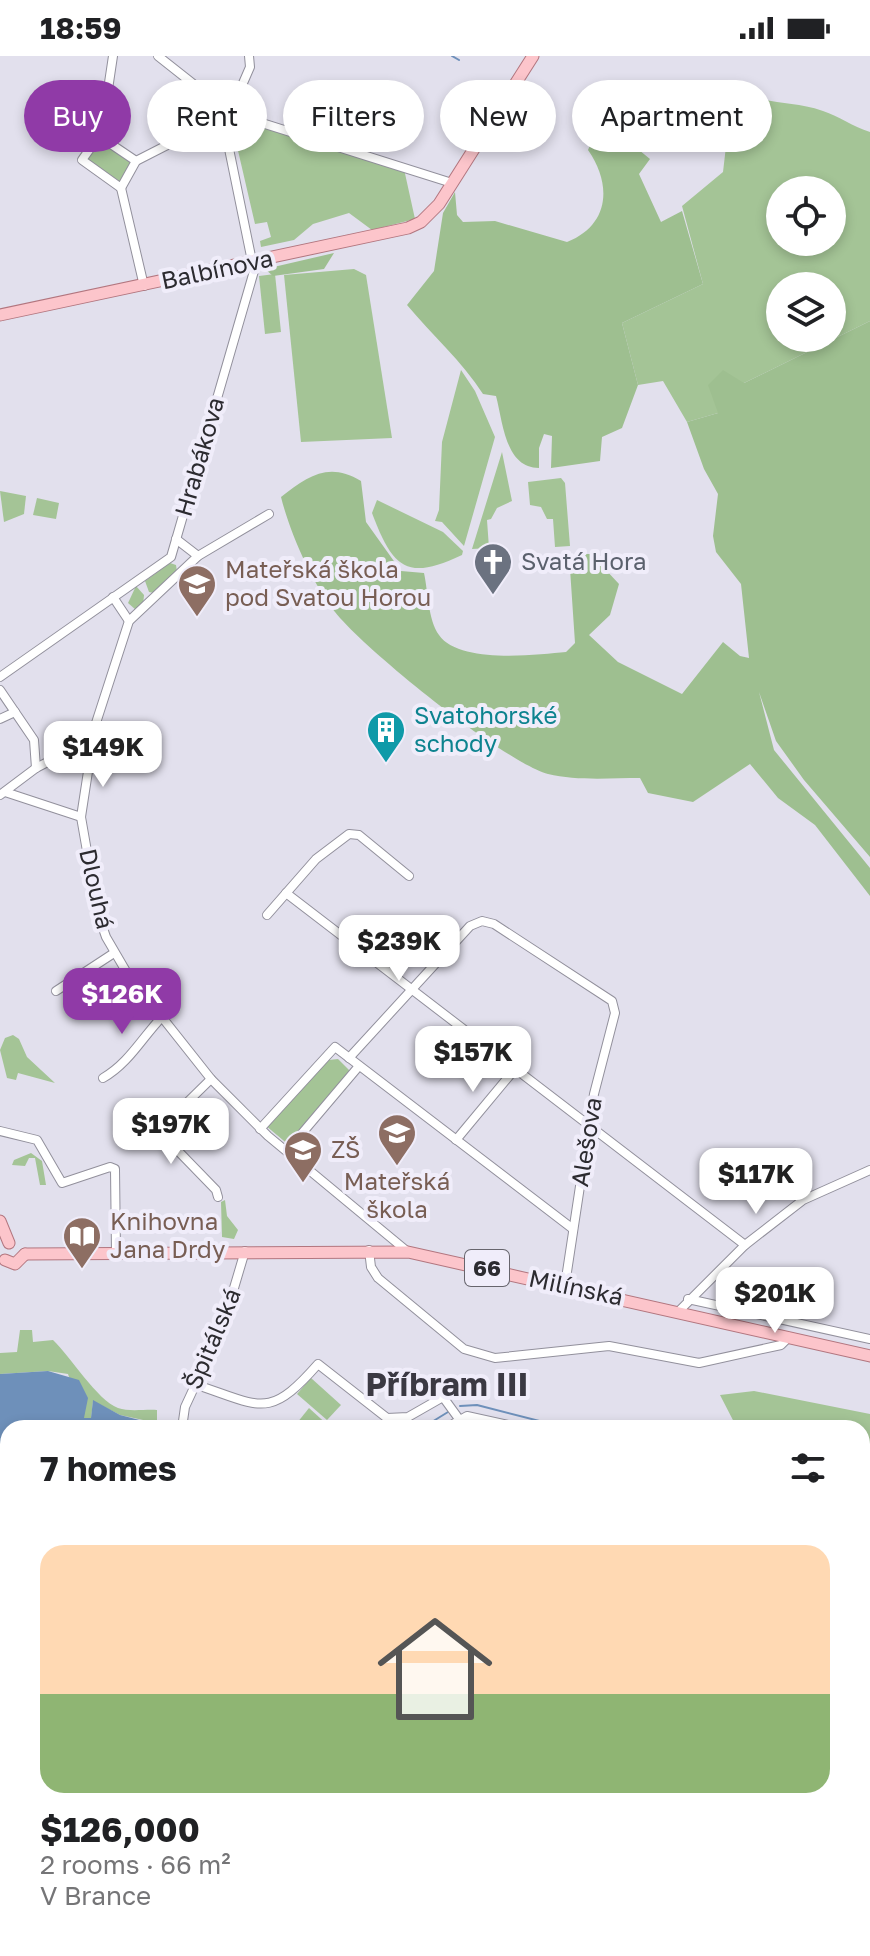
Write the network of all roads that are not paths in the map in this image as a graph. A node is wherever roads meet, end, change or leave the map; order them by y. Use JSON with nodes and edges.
{"nodes":[{"id":1,"x":113,"y":56,"type":"edge"},
{"id":2,"x":158,"y":56,"type":"edge"},
{"id":3,"x":249,"y":56,"type":"edge"},
{"id":4,"x":533,"y":56,"type":"edge"},
{"id":5,"x":109,"y":80,"type":"edge"},
{"id":6,"x":188,"y":80,"type":"edge"},
{"id":7,"x":244,"y":80,"type":"edge"},
{"id":8,"x":267,"y":125,"type":"edge"},
{"id":9,"x":87,"y":152,"type":"edge"},
{"id":10,"x":123,"y":152,"type":"edge"},
{"id":11,"x":153,"y":152,"type":"edge"},
{"id":12,"x":230,"y":152,"type":"edge"},
{"id":13,"x":136,"y":161,"type":"junction"},
{"id":14,"x":452,"y":183,"type":"junction"},
{"id":15,"x":121,"y":188,"type":"junction"},
{"id":16,"x":253,"y":262,"type":"junction"},
{"id":17,"x":144,"y":286,"type":"junction"},
{"id":18,"x":2,"y":314,"type":"edge"},
{"id":19,"x":269,"y":514,"type":"dead end"},
{"id":20,"x":176,"y":539,"type":"junction"},
{"id":21,"x":198,"y":556,"type":"junction"},
{"id":22,"x":113,"y":597,"type":"junction"},
{"id":23,"x":129,"y":621,"type":"junction"},
{"id":24,"x":0,"y":677,"type":"edge"},
{"id":25,"x":0,"y":690,"type":"edge"},
{"id":26,"x":15,"y":712,"type":"junction"},
{"id":27,"x":0,"y":719,"type":"edge"},
{"id":28,"x":92,"y":739,"type":"junction"},
{"id":29,"x":36,"y":768,"type":"junction"},
{"id":30,"x":2,"y":794,"type":"edge"},
{"id":31,"x":81,"y":817,"type":"junction"},
{"id":32,"x":409,"y":876,"type":"dead end"},
{"id":33,"x":286,"y":893,"type":"junction"},
{"id":34,"x":267,"y":915,"type":"dead end"},
{"id":35,"x":114,"y":953,"type":"junction"},
{"id":36,"x":56,"y":991,"type":"dead end"},
{"id":37,"x":412,"y":992,"type":"junction"},
{"id":38,"x":161,"y":1018,"type":"junction"},
{"id":39,"x":349,"y":1058,"type":"junction"},
{"id":40,"x":359,"y":1066,"type":"junction"},
{"id":41,"x":515,"y":1069,"type":"junction"},
{"id":42,"x":103,"y":1078,"type":"dead end"},
{"id":43,"x":211,"y":1079,"type":"junction"},
{"id":44,"x":150,"y":1122,"type":"dead end"},
{"id":45,"x":590,"y":1126,"type":"junction"},
{"id":46,"x":260,"y":1129,"type":"junction"},
{"id":47,"x":159,"y":1130,"type":"junction"},
{"id":48,"x":0,"y":1131,"type":"edge"},
{"id":49,"x":456,"y":1140,"type":"junction"},
{"id":50,"x":287,"y":1151,"type":"junction"},
{"id":51,"x":870,"y":1170,"type":"edge"},
{"id":52,"x":218,"y":1197,"type":"dead end"},
{"id":53,"x":0,"y":1221,"type":"edge"},
{"id":54,"x":573,"y":1229,"type":"junction"},
{"id":55,"x":9,"y":1243,"type":"junction"},
{"id":56,"x":745,"y":1245,"type":"junction"},
{"id":57,"x":369,"y":1250,"type":"junction"},
{"id":58,"x":245,"y":1251,"type":"junction"},
{"id":59,"x":116,"y":1252,"type":"junction"},
{"id":60,"x":408,"y":1252,"type":"junction"},
{"id":61,"x":25,"y":1254,"type":"junction"},
{"id":62,"x":2,"y":1261,"type":"edge"},
{"id":63,"x":565,"y":1285,"type":"junction"},
{"id":64,"x":688,"y":1299,"type":"junction"},
{"id":65,"x":679,"y":1311,"type":"junction"},
{"id":66,"x":788,"y":1321,"type":"junction"},
{"id":67,"x":787,"y":1337,"type":"junction"},
{"id":68,"x":870,"y":1339,"type":"edge"},
{"id":69,"x":870,"y":1356,"type":"edge"},
{"id":70,"x":194,"y":1384,"type":"junction"},
{"id":71,"x":459,"y":1419,"type":"joint"},
{"id":72,"x":183,"y":1420,"type":"edge"},
{"id":73,"x":487,"y":1420,"type":"edge"}],
"edges":[{"from":1,"to":5,"type":"street"},
{"from":2,"to":6,"type":"street"},
{"from":3,"to":7,"type":"street"},
{"from":4,"to":14,"type":"main road"},
{"from":8,"to":14,"type":"street"},
{"from":9,"to":15,"type":"street"},
{"from":10,"to":13,"type":"street"},
{"from":11,"to":13,"type":"street"},
{"from":12,"to":16,"type":"street"},
{"from":13,"to":15,"type":"street"},
{"from":14,"to":16,"type":"main road","name":"Balbínova"},
{"from":15,"to":17,"type":"street"},
{"from":16,"to":17,"type":"main road","name":"Balbínova"},
{"from":16,"to":20,"type":"street","name":"Hrabákova"},
{"from":17,"to":18,"type":"main road","name":"Balbínova"},
{"from":19,"to":21,"type":"street"},
{"from":20,"to":21,"type":"street"},
{"from":20,"to":22,"type":"street","name":"Hrabákova"},
{"from":21,"to":23,"type":"street"},
{"from":22,"to":23,"type":"street"},
{"from":22,"to":24,"type":"street","name":"Hrabákova"},
{"from":23,"to":28,"type":"street"},
{"from":25,"to":26,"type":"street"},
{"from":26,"to":27,"type":"street"},
{"from":26,"to":29,"type":"street"},
{"from":28,"to":29,"type":"street"},
{"from":28,"to":31,"type":"street"},
{"from":29,"to":30,"type":"street"},
{"from":30,"to":31,"type":"street","name":"Dlouhá"},
{"from":31,"to":35,"type":"street","name":"Dlouhá"},
{"from":32,"to":33,"type":"street"},
{"from":33,"to":34,"type":"street"},
{"from":33,"to":37,"type":"street"},
{"from":35,"to":36,"type":"street"},
{"from":35,"to":38,"type":"street","name":"Dlouhá"},
{"from":37,"to":39,"type":"street"},
{"from":37,"to":41,"type":"street"},
{"from":37,"to":45,"type":"street","name":"Alešova"},
{"from":38,"to":42,"type":"street"},
{"from":38,"to":43,"type":"street","name":"Dlouhá"},
{"from":39,"to":40,"type":"street"},
{"from":39,"to":46,"type":"street"},
{"from":40,"to":49,"type":"street"},
{"from":40,"to":50,"type":"street"},
{"from":41,"to":45,"type":"street"},
{"from":41,"to":49,"type":"street"},
{"from":43,"to":46,"type":"street","name":"Dlouhá"},
{"from":43,"to":47,"type":"street"},
{"from":44,"to":47,"type":"street"},
{"from":45,"to":54,"type":"street","name":"Alešova"},
{"from":45,"to":56,"type":"street"},
{"from":46,"to":50,"type":"street","name":"Dlouhá"},
{"from":47,"to":52,"type":"street"},
{"from":48,"to":59,"type":"street"},
{"from":49,"to":54,"type":"street"},
{"from":50,"to":60,"type":"street","name":"Dlouhá"},
{"from":51,"to":56,"type":"street"},
{"from":53,"to":55,"type":"main road"},
{"from":54,"to":63,"type":"street","name":"Alešova"},
{"from":55,"to":61,"type":"main road"},
{"from":55,"to":62,"type":"main road"},
{"from":56,"to":64,"type":"street"},
{"from":57,"to":58,"type":"main road","name":"Milínská","number":"66"},
{"from":57,"to":60,"type":"main road","name":"Milínská","number":"66"},
{"from":57,"to":67,"type":"street"},
{"from":58,"to":59,"type":"main road","name":"Milínská","number":"66"},
{"from":58,"to":70,"type":"street","name":"Špitálská"},
{"from":59,"to":61,"type":"main road","number":"66"},
{"from":60,"to":63,"type":"main road","name":"Milínská","number":"66"},
{"from":61,"to":62,"type":"main road"},
{"from":63,"to":65,"type":"main road","name":"Milínská","number":"66"},
{"from":64,"to":65,"type":"street"},
{"from":64,"to":66,"type":"street"},
{"from":65,"to":67,"type":"main road","name":"Milínská","number":"66"},
{"from":66,"to":67,"type":"street"},
{"from":66,"to":68,"type":"street"},
{"from":67,"to":69,"type":"main road","name":"Milínská","number":"66"},
{"from":70,"to":71,"type":"street"},
{"from":70,"to":72,"type":"street","name":"Špitálská"},
{"from":71,"to":73,"type":"street"}]}
